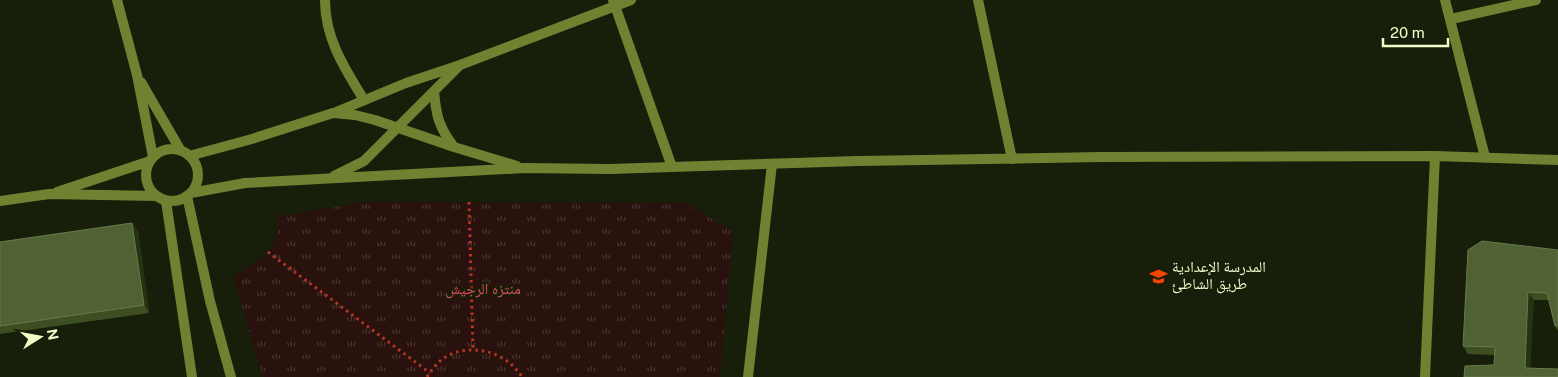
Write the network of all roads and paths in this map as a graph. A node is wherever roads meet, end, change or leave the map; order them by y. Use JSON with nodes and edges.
{"nodes":[{"id":1,"x":117,"y":0,"type":"edge"},
{"id":2,"x":325,"y":0,"type":"edge"},
{"id":3,"x":632,"y":0,"type":"edge"},
{"id":4,"x":978,"y":0,"type":"edge"},
{"id":5,"x":1445,"y":0,"type":"edge"},
{"id":6,"x":1536,"y":0,"type":"edge"},
{"id":7,"x":614,"y":3,"type":"edge"},
{"id":8,"x":1451,"y":19,"type":"junction"},
{"id":9,"x":460,"y":65,"type":"junction"},
{"id":10,"x":137,"y":75,"type":"junction"},
{"id":11,"x":434,"y":92,"type":"junction"},
{"id":12,"x":364,"y":100,"type":"junction"},
{"id":13,"x":332,"y":113,"type":"junction"},
{"id":14,"x":396,"y":128,"type":"junction"},
{"id":15,"x":454,"y":147,"type":"junction"},
{"id":16,"x":185,"y":154,"type":"junction"},
{"id":17,"x":1435,"y":156,"type":"junction"},
{"id":18,"x":1485,"y":157,"type":"junction"},
{"id":19,"x":152,"y":159,"type":"junction"},
{"id":20,"x":1012,"y":159,"type":"junction"},
{"id":21,"x":1558,"y":160,"type":"edge"},
{"id":22,"x":772,"y":164,"type":"junction"},
{"id":23,"x":672,"y":167,"type":"junction"},
{"id":24,"x":525,"y":168,"type":"junction"},
{"id":25,"x":331,"y":178,"type":"junction"},
{"id":26,"x":49,"y":194,"type":"junction"},
{"id":27,"x":189,"y":194,"type":"junction"},
{"id":28,"x":161,"y":198,"type":"junction"},
{"id":29,"x":0,"y":201,"type":"edge"},
{"id":30,"x":469,"y":202,"type":"dead end"},
{"id":31,"x":268,"y":252,"type":"dead end"},
{"id":32,"x":473,"y":350,"type":"junction"},
{"id":33,"x":430,"y":373,"type":"junction"},
{"id":34,"x":192,"y":377,"type":"edge"},
{"id":35,"x":231,"y":377,"type":"edge"},
{"id":36,"x":427,"y":377,"type":"edge"},
{"id":37,"x":522,"y":377,"type":"edge"},
{"id":38,"x":748,"y":377,"type":"edge"},
{"id":39,"x":1425,"y":377,"type":"edge"}],
"edges":[{"from":1,"to":10,"type":"street"},
{"from":2,"to":12,"type":"street"},
{"from":3,"to":7,"type":"street"},
{"from":4,"to":20,"type":"street"},
{"from":5,"to":8,"type":"street"},
{"from":6,"to":8,"type":"street"},
{"from":7,"to":9,"type":"street"},
{"from":7,"to":23,"type":"street"},
{"from":8,"to":18,"type":"street"},
{"from":9,"to":11,"type":"street"},
{"from":9,"to":12,"type":"street"},
{"from":10,"to":16,"type":"street"},
{"from":10,"to":19,"type":"street"},
{"from":11,"to":14,"type":"street"},
{"from":11,"to":15,"type":"street"},
{"from":12,"to":13,"type":"street"},
{"from":13,"to":14,"type":"street"},
{"from":13,"to":16,"type":"street"},
{"from":14,"to":15,"type":"street"},
{"from":14,"to":25,"type":"street"},
{"from":15,"to":24,"type":"street"},
{"from":16,"to":19,"type":"street"},
{"from":16,"to":27,"type":"street"},
{"from":17,"to":18,"type":"street"},
{"from":17,"to":20,"type":"street"},
{"from":17,"to":39,"type":"street"},
{"from":18,"to":21,"type":"street"},
{"from":19,"to":26,"type":"street"},
{"from":19,"to":28,"type":"street"},
{"from":20,"to":22,"type":"street"},
{"from":22,"to":23,"type":"street"},
{"from":22,"to":38,"type":"street"},
{"from":23,"to":24,"type":"street"},
{"from":24,"to":25,"type":"street"},
{"from":25,"to":27,"type":"street"},
{"from":26,"to":28,"type":"street"},
{"from":26,"to":29,"type":"street"},
{"from":27,"to":28,"type":"street"},
{"from":27,"to":35,"type":"street"},
{"from":28,"to":34,"type":"street"},
{"from":30,"to":32,"type":"path"},
{"from":31,"to":33,"type":"path"},
{"from":32,"to":33,"type":"path"},
{"from":32,"to":37,"type":"path"},
{"from":33,"to":36,"type":"path"}]}
